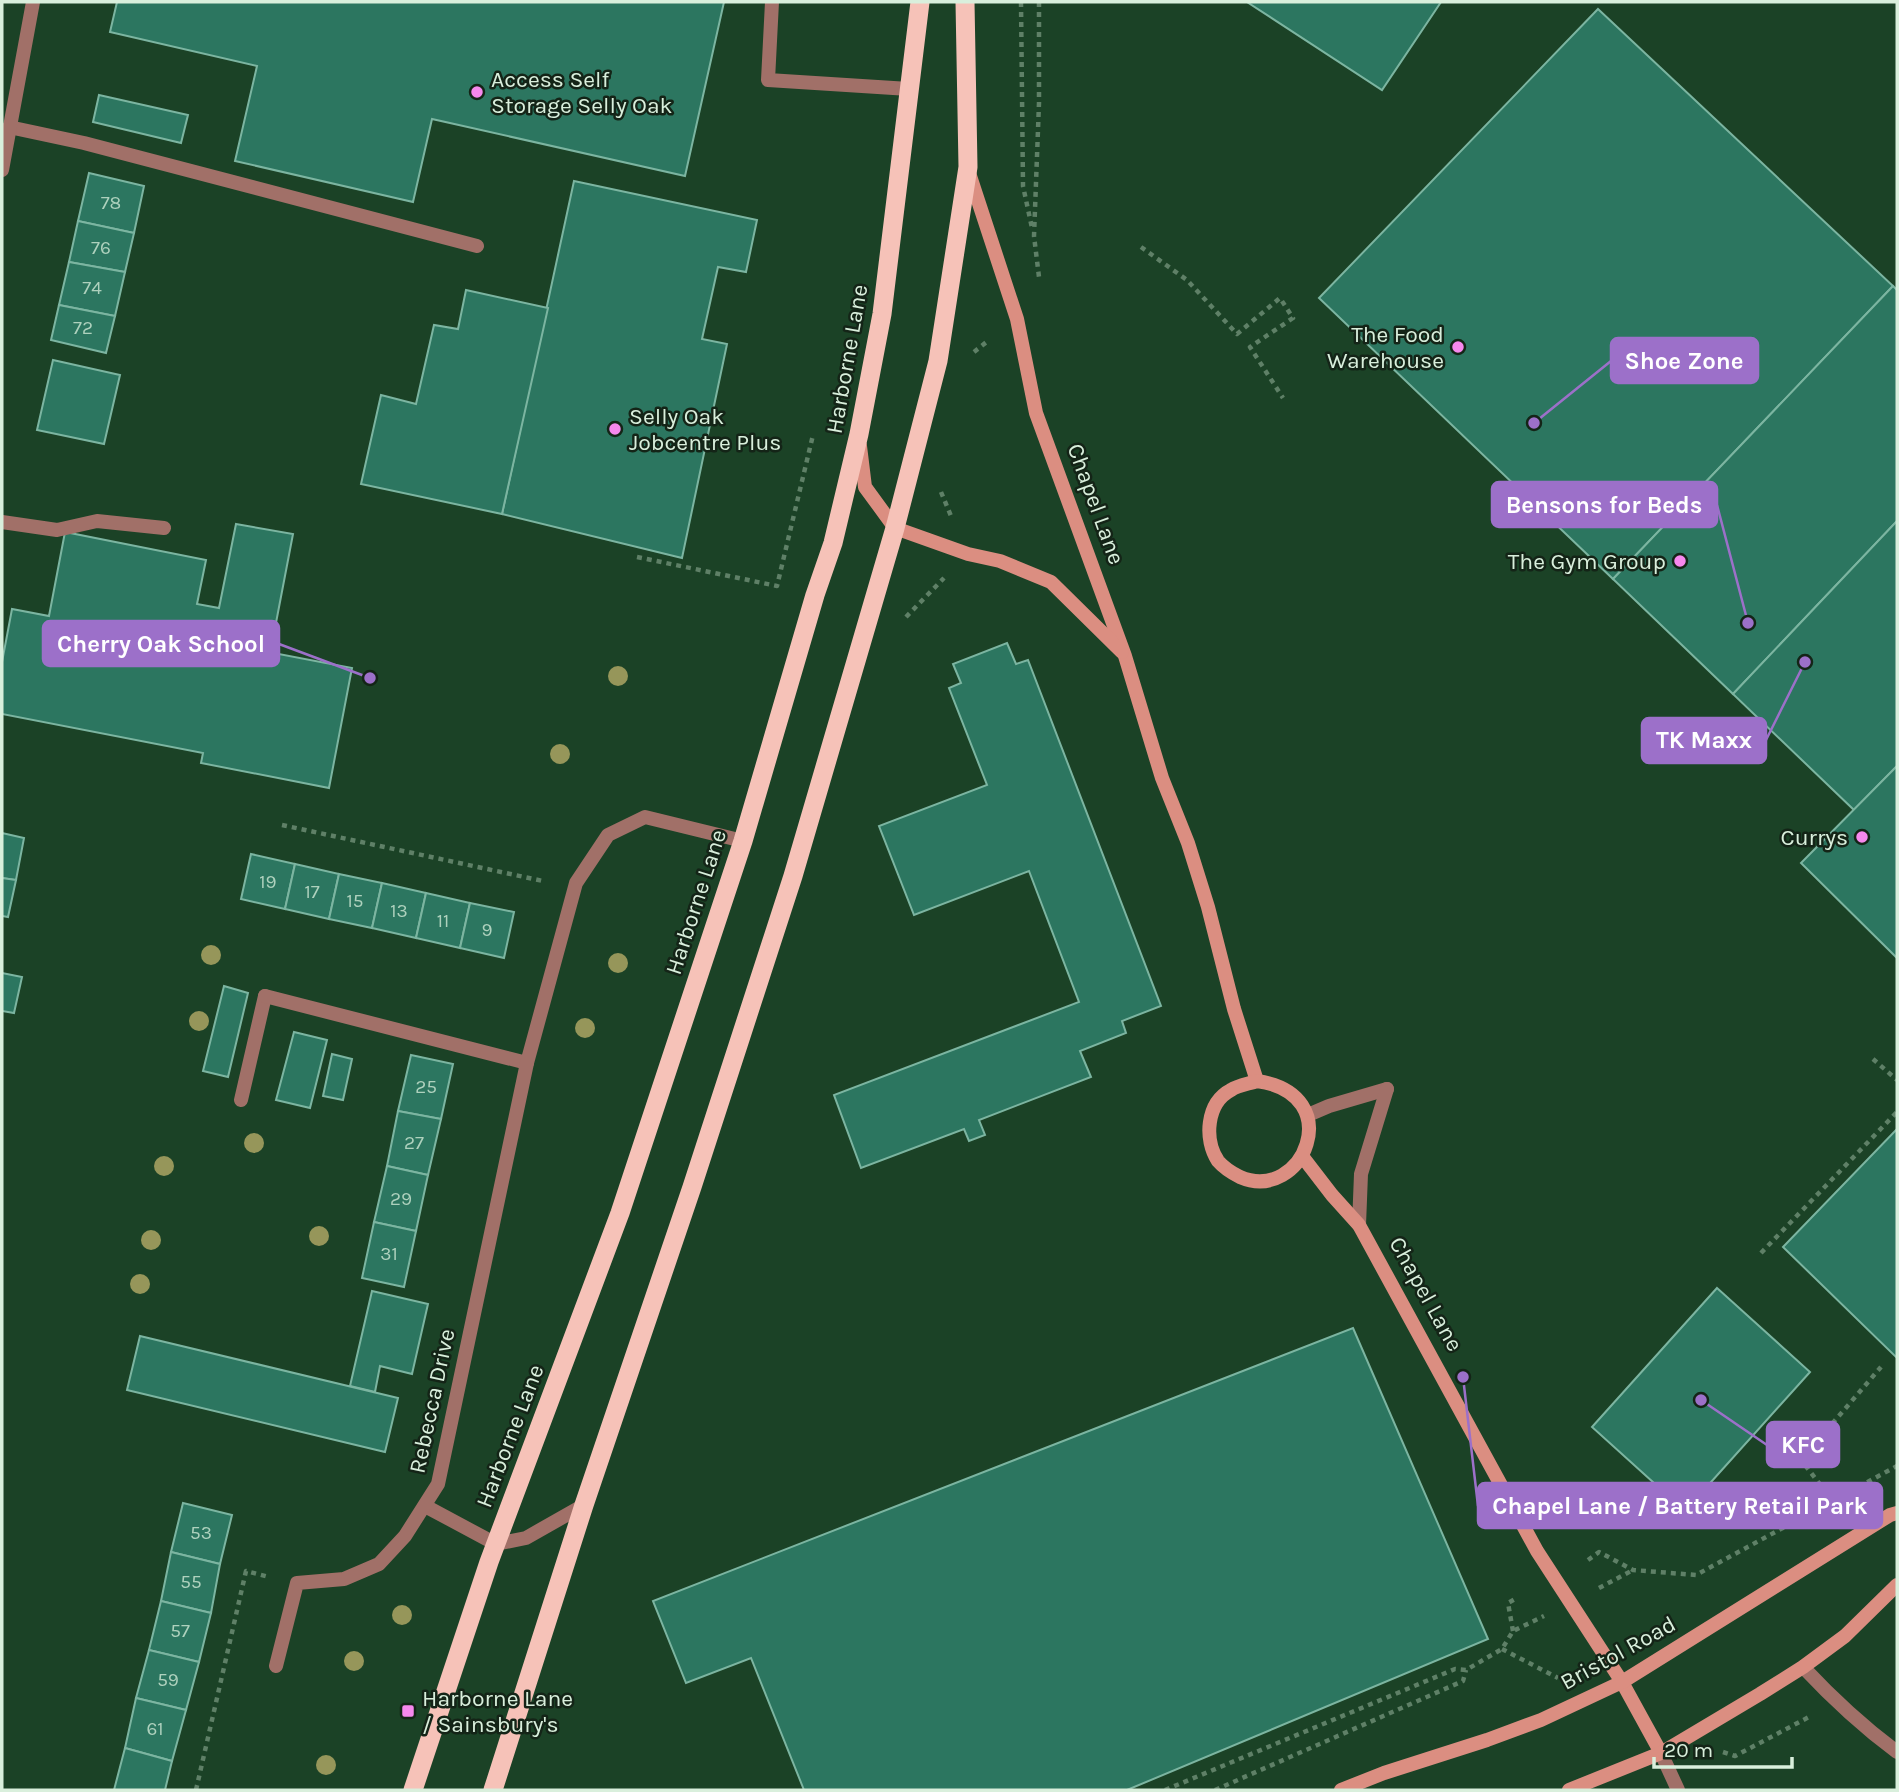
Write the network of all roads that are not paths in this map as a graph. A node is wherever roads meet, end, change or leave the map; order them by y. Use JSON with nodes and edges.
{"nodes":[{"id":1,"x":33,"y":2,"type":"edge"},
{"id":2,"x":772,"y":2,"type":"edge"},
{"id":3,"x":920,"y":2,"type":"edge"},
{"id":4,"x":965,"y":2,"type":"edge"},
{"id":5,"x":909,"y":89,"type":"junction"},
{"id":6,"x":9,"y":127,"type":"junction"},
{"id":7,"x":968,"y":167,"type":"junction"},
{"id":8,"x":2,"y":170,"type":"edge"},
{"id":9,"x":477,"y":246,"type":"dead end"},
{"id":10,"x":859,"y":433,"type":"junction"},
{"id":11,"x":2,"y":522,"type":"edge"},
{"id":12,"x":164,"y":528,"type":"dead end"},
{"id":13,"x":895,"y":528,"type":"junction"},
{"id":14,"x":1125,"y":656,"type":"junction"},
{"id":15,"x":743,"y":841,"type":"junction"},
{"id":16,"x":527,"y":1063,"type":"junction"},
{"id":17,"x":1256,"y":1081,"type":"junction"},
{"id":18,"x":241,"y":1100,"type":"dead end"},
{"id":19,"x":1308,"y":1115,"type":"junction"},
{"id":20,"x":1302,"y":1156,"type":"junction"},
{"id":21,"x":1359,"y":1225,"type":"junction"},
{"id":22,"x":583,"y":1505,"type":"junction"},
{"id":23,"x":425,"y":1506,"type":"junction"},
{"id":24,"x":1897,"y":1513,"type":"edge"},
{"id":25,"x":496,"y":1544,"type":"junction"},
{"id":26,"x":1897,"y":1586,"type":"edge"},
{"id":27,"x":276,"y":1666,"type":"dead end"},
{"id":28,"x":1803,"y":1667,"type":"junction"},
{"id":29,"x":1622,"y":1682,"type":"junction"},
{"id":30,"x":1897,"y":1752,"type":"edge"},
{"id":31,"x":1661,"y":1753,"type":"junction"},
{"id":32,"x":414,"y":1790,"type":"edge"},
{"id":33,"x":493,"y":1790,"type":"edge"},
{"id":34,"x":1341,"y":1790,"type":"edge"},
{"id":35,"x":1569,"y":1790,"type":"edge"},
{"id":36,"x":1678,"y":1790,"type":"edge"}],
"edges":[{"from":1,"to":6,"type":"street"},
{"from":2,"to":5,"type":"street"},
{"from":3,"to":5,"type":"highway","name":"Harborne Lane"},
{"from":4,"to":7,"type":"highway","name":"Chapel Lane"},
{"from":5,"to":10,"type":"highway","name":"Harborne Lane"},
{"from":6,"to":8,"type":"street"},
{"from":6,"to":9,"type":"street"},
{"from":7,"to":13,"type":"highway"},
{"from":7,"to":14,"type":"main road","name":"Chapel Lane"},
{"from":10,"to":13,"type":"main road"},
{"from":10,"to":15,"type":"highway","name":"Harborne Lane"},
{"from":11,"to":12,"type":"street"},
{"from":13,"to":14,"type":"main road"},
{"from":13,"to":22,"type":"highway"},
{"from":14,"to":17,"type":"main road","name":"Chapel Lane"},
{"from":15,"to":16,"type":"street","name":"Rebecca Drive"},
{"from":15,"to":25,"type":"highway","name":"Harborne Lane"},
{"from":16,"to":18,"type":"street"},
{"from":16,"to":23,"type":"street","name":"Rebecca Drive"},
{"from":17,"to":19,"type":"main road"},
{"from":17,"to":20,"type":"main road"},
{"from":19,"to":20,"type":"main road"},
{"from":19,"to":21,"type":"street"},
{"from":20,"to":21,"type":"main road","name":"Chapel Lane"},
{"from":21,"to":29,"type":"main road","name":"Chapel Lane"},
{"from":22,"to":25,"type":"street"},
{"from":22,"to":33,"type":"highway"},
{"from":23,"to":25,"type":"street"},
{"from":23,"to":27,"type":"street","name":"Rebecca Drive"},
{"from":24,"to":29,"type":"main road","name":"Bristol Road"},
{"from":25,"to":32,"type":"highway","name":"Harborne Lane"},
{"from":26,"to":28,"type":"main road"},
{"from":28,"to":30,"type":"street"},
{"from":28,"to":31,"type":"main road"},
{"from":29,"to":31,"type":"main road","name":"Chapel Lane"},
{"from":29,"to":34,"type":"main road","name":"Bristol Road"},
{"from":31,"to":35,"type":"main road"},
{"from":31,"to":36,"type":"street"}]}
